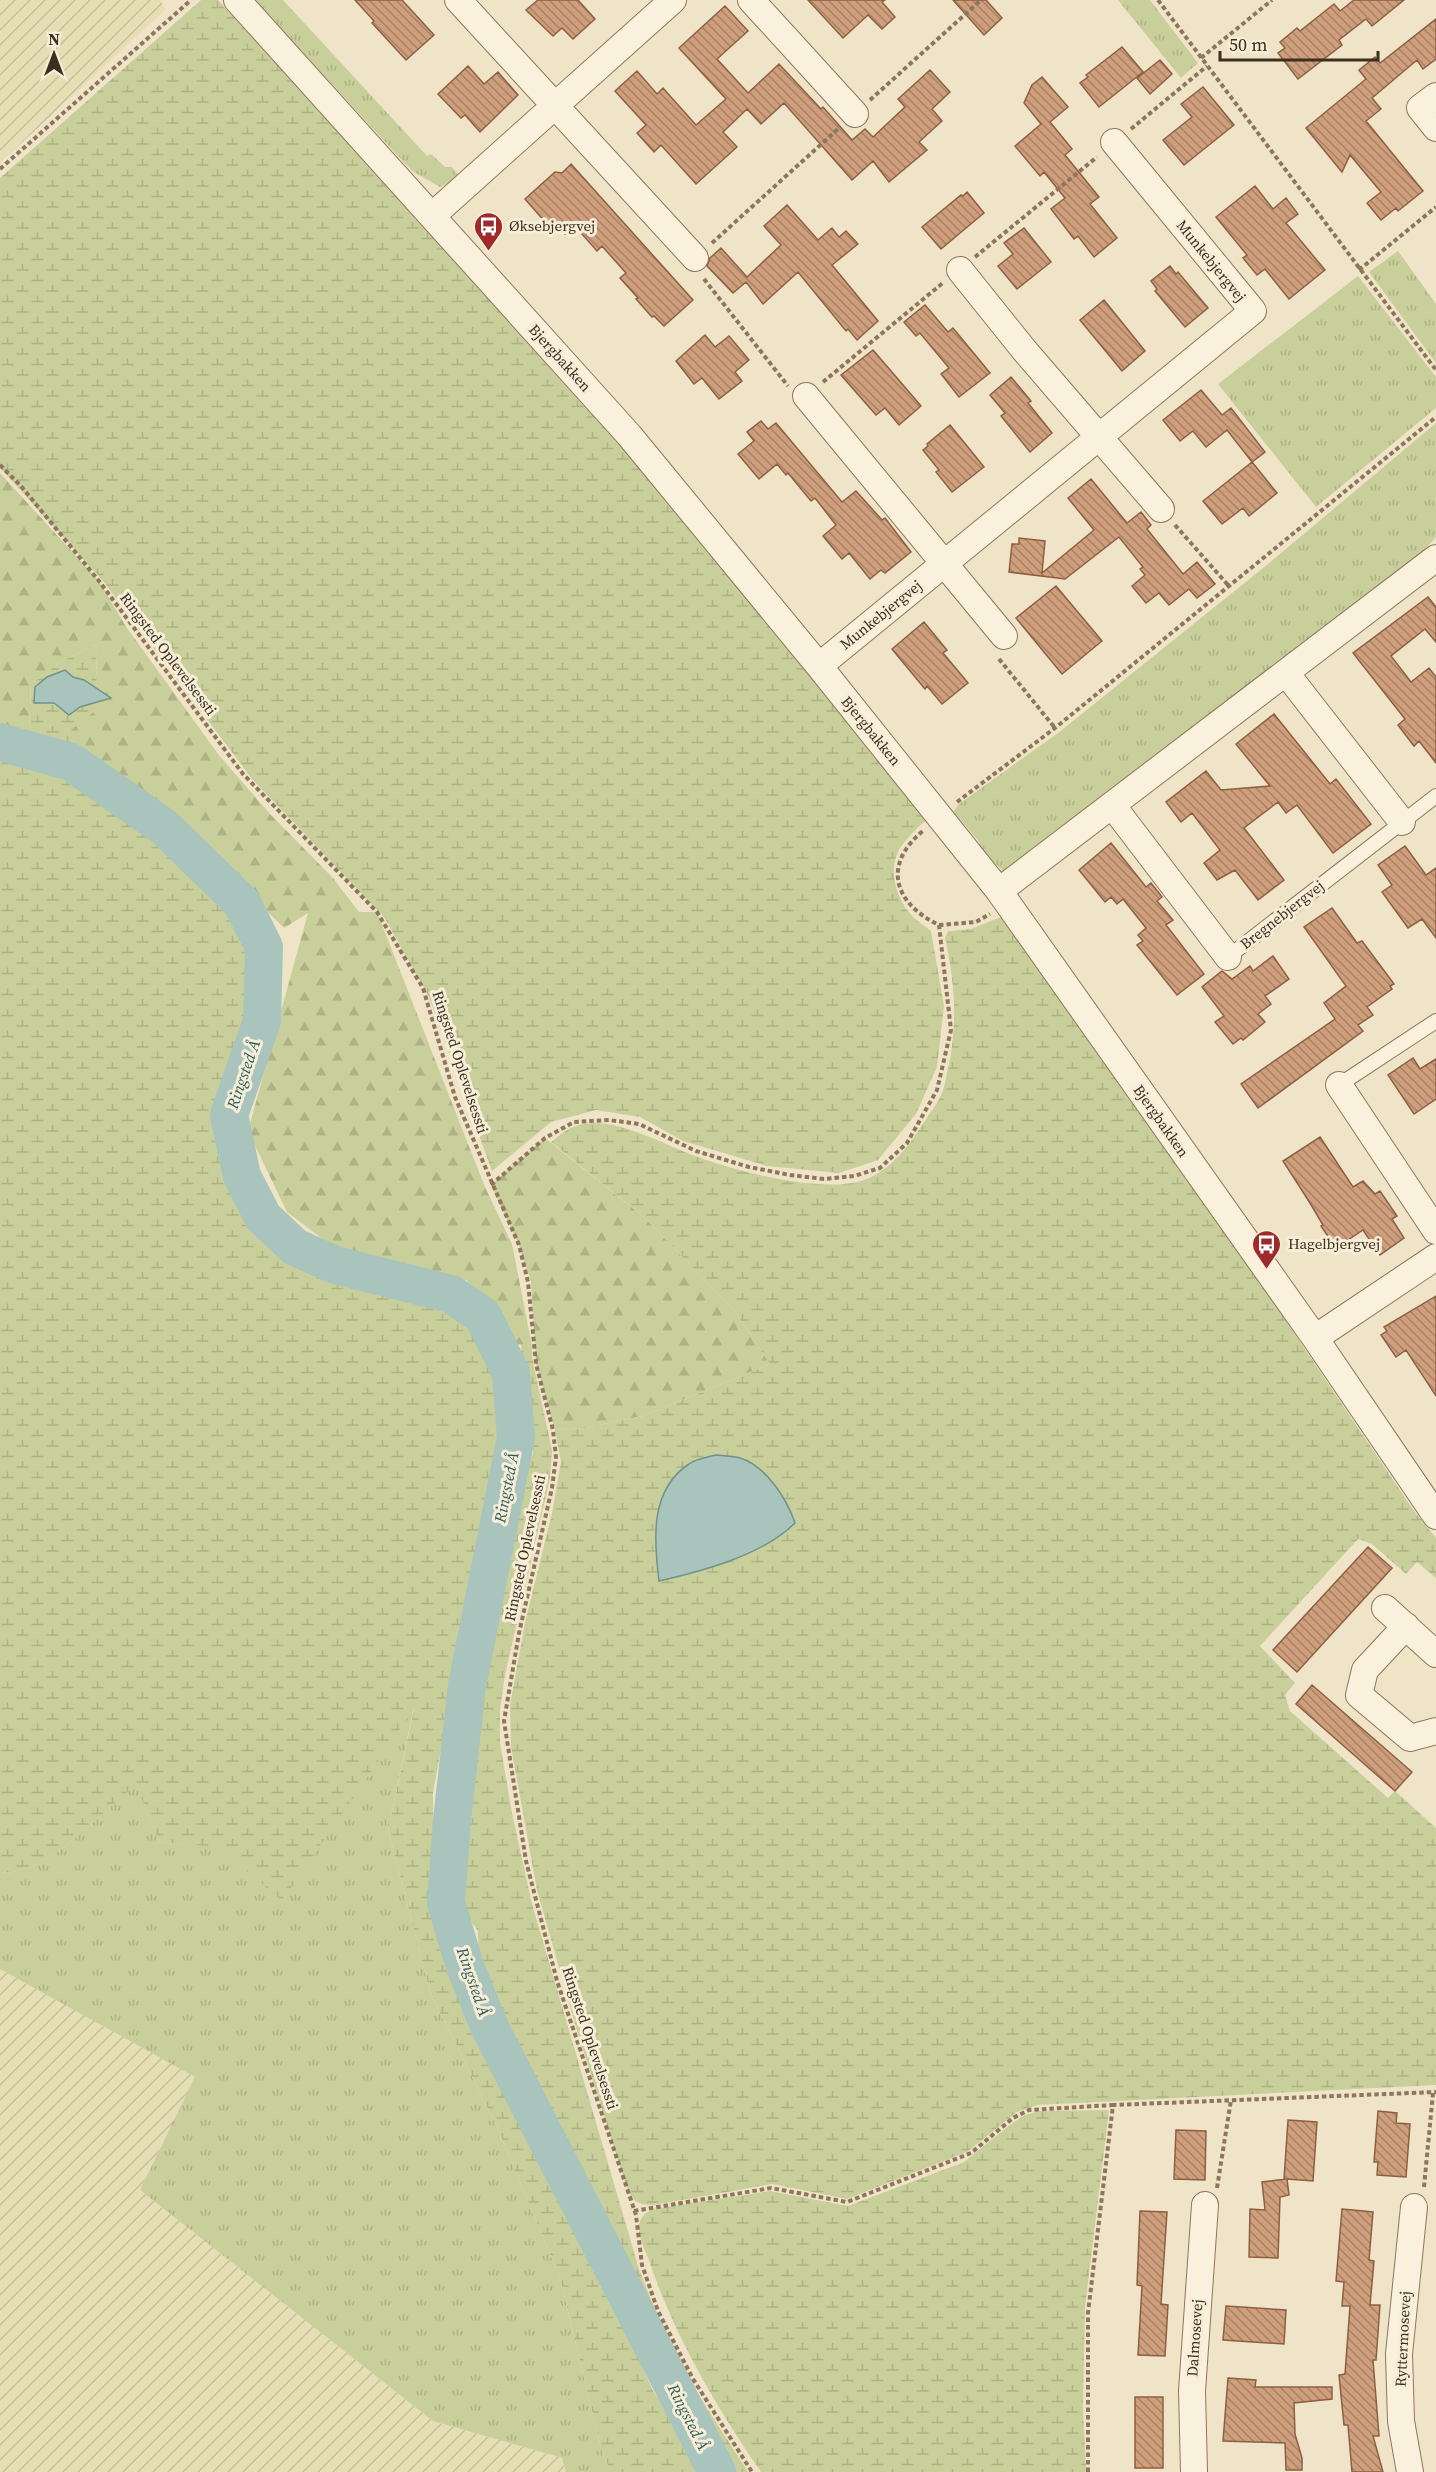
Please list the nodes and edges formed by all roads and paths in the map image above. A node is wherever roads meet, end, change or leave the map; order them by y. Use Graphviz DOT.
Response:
graph roads {
  1 [pos="191,0"];
  2 [pos="237,0"];
  3 [pos="458,0"];
  4 [pos="673,0"];
  5 [pos="751,0"];
  6 [pos="981,0"];
  7 [pos="1158,0"];
  8 [pos="1272,0"];
  9 [pos="1202,58"];
  10 [pos="1207,66"];
  11 [pos="1436,96"];
  12 [pos="555,106"];
  13 [pos="855,114"];
  14 [pos="1436,128"];
  15 [pos="1114,142"];
  16 [pos="0,169"];
  17 [pos="1436,207"];
  18 [pos="433,215"];
  19 [pos="695,258"];
  20 [pos="960,270"];
  21 [pos="1359,270"];
  22 [pos="1436,370"];
  23 [pos="806,396"];
  24 [pos="1436,417"];
  25 [pos="1100,436"];
  26 [pos="0,465"];
  27 [pos="1161,509"];
  28 [pos="1436,558"];
  29 [pos="944,564"];
  30 [pos="1228,585"];
  31 [pos="1004,636"];
  32 [pos="819,666"];
  33 [pos="1286,673"];
  34 [pos="1055,728"];
  35 [pos="1436,796"];
  36 [pos="1112,805"];
  37 [pos="940,818"];
  38 [pos="1402,822"];
  39 [pos="1004,897"];
  40 [pos="939,925"];
  41 [pos="1228,957"];
  42 [pos="1436,1021"];
  43 [pos="1339,1085"];
  44 [pos="491,1185"];
  45 [pos="1436,1231"];
  46 [pos="1436,1257"];
  47 [pos="1315,1338"];
  48 [pos="1436,1516"];
  49 [pos="1385,1608"];
  50 [pos="1406,1626"];
  51 [pos="1436,1654"];
  52 [pos="1436,1731"];
  53 [pos="1434,2093"];
  54 [pos="1231,2100"];
  55 [pos="1113,2105"];
  56 [pos="1205,2205"];
  57 [pos="1414,2207"];
  58 [pos="634,2211"];
  59 [pos="752,2472"];
  60 [pos="1088,2472"];
  61 [pos="1194,2472"];
  62 [pos="1410,2472"];
  1 -- 16 [label="path"];
  2 -- 18 [label="street, Bjergbakken"];
  3 -- 12 [label="street"];
  4 -- 12 [label="street"];
  5 -- 13 [label="street"];
  6 -- 13 [label="path"];
  7 -- 9 [label="path"];
  8 -- 9 [label="path"];
  9 -- 10 [label="path"];
  10 -- 15 [label="path"];
  10 -- 21 [label="path"];
  11 -- 14 [label="street"];
  12 -- 18 [label="street"];
  12 -- 19 [label="street"];
  13 -- 19 [label="path"];
  15 -- 20 [label="path"];
  15 -- 25 [label="street, Munkebjergvej"];
  17 -- 21 [label="path"];
  18 -- 32 [label="street, Bjergbakken"];
  19 -- 23 [label="path"];
  20 -- 23 [label="path"];
  20 -- 25 [label="street"];
  21 -- 22 [label="path"];
  23 -- 29 [label="street"];
  24 -- 30 [label="path"];
  25 -- 27 [label="street"];
  25 -- 29 [label="street, Munkebjergvej"];
  26 -- 44 [label="path, Ringsted Oplevelsessti"];
  27 -- 30 [label="path"];
  28 -- 33 [label="street"];
  29 -- 31 [label="street"];
  29 -- 32 [label="street, Munkebjergvej"];
  30 -- 34 [label="path"];
  31 -- 34 [label="path"];
  32 -- 37 [label="street, Bjergbakken"];
  33 -- 36 [label="street"];
  33 -- 38 [label="street"];
  34 -- 37 [label="path"];
  35 -- 38 [label="lane, Bregnebjergvej"];
  36 -- 39 [label="street"];
  36 -- 41 [label="street, Bregnebjergvej"];
  37 -- 39 [label="street, Bjergbakken"];
  37 -- 40 [label="path"];
  38 -- 41 [label="lane, Bregnebjergvej"];
  39 -- 40 [label="path"];
  39 -- 47 [label="street, Bjergbakken"];
  40 -- 44 [label="path"];
  42 -- 43 [label="lane"];
  43 -- 45 [label="street"];
  44 -- 58 [label="path, Ringsted Oplevelsessti"];
  46 -- 47 [label="street"];
  47 -- 48 [label="street, Bjergbakken"];
  49 -- 50 [label="street"];
  50 -- 51 [label="street"];
  50 -- 52 [label="street"];
  53 -- 54 [label="path"];
  53 -- 57 [label="path"];
  54 -- 55 [label="path"];
  54 -- 56 [label="path"];
  55 -- 58 [label="path"];
  55 -- 60 [label="path"];
  56 -- 61 [label="street, Dalmosevej"];
  57 -- 62 [label="street, Ryttermosevej"];
  58 -- 59 [label="path, Ringsted Oplevelsessti"];
}
